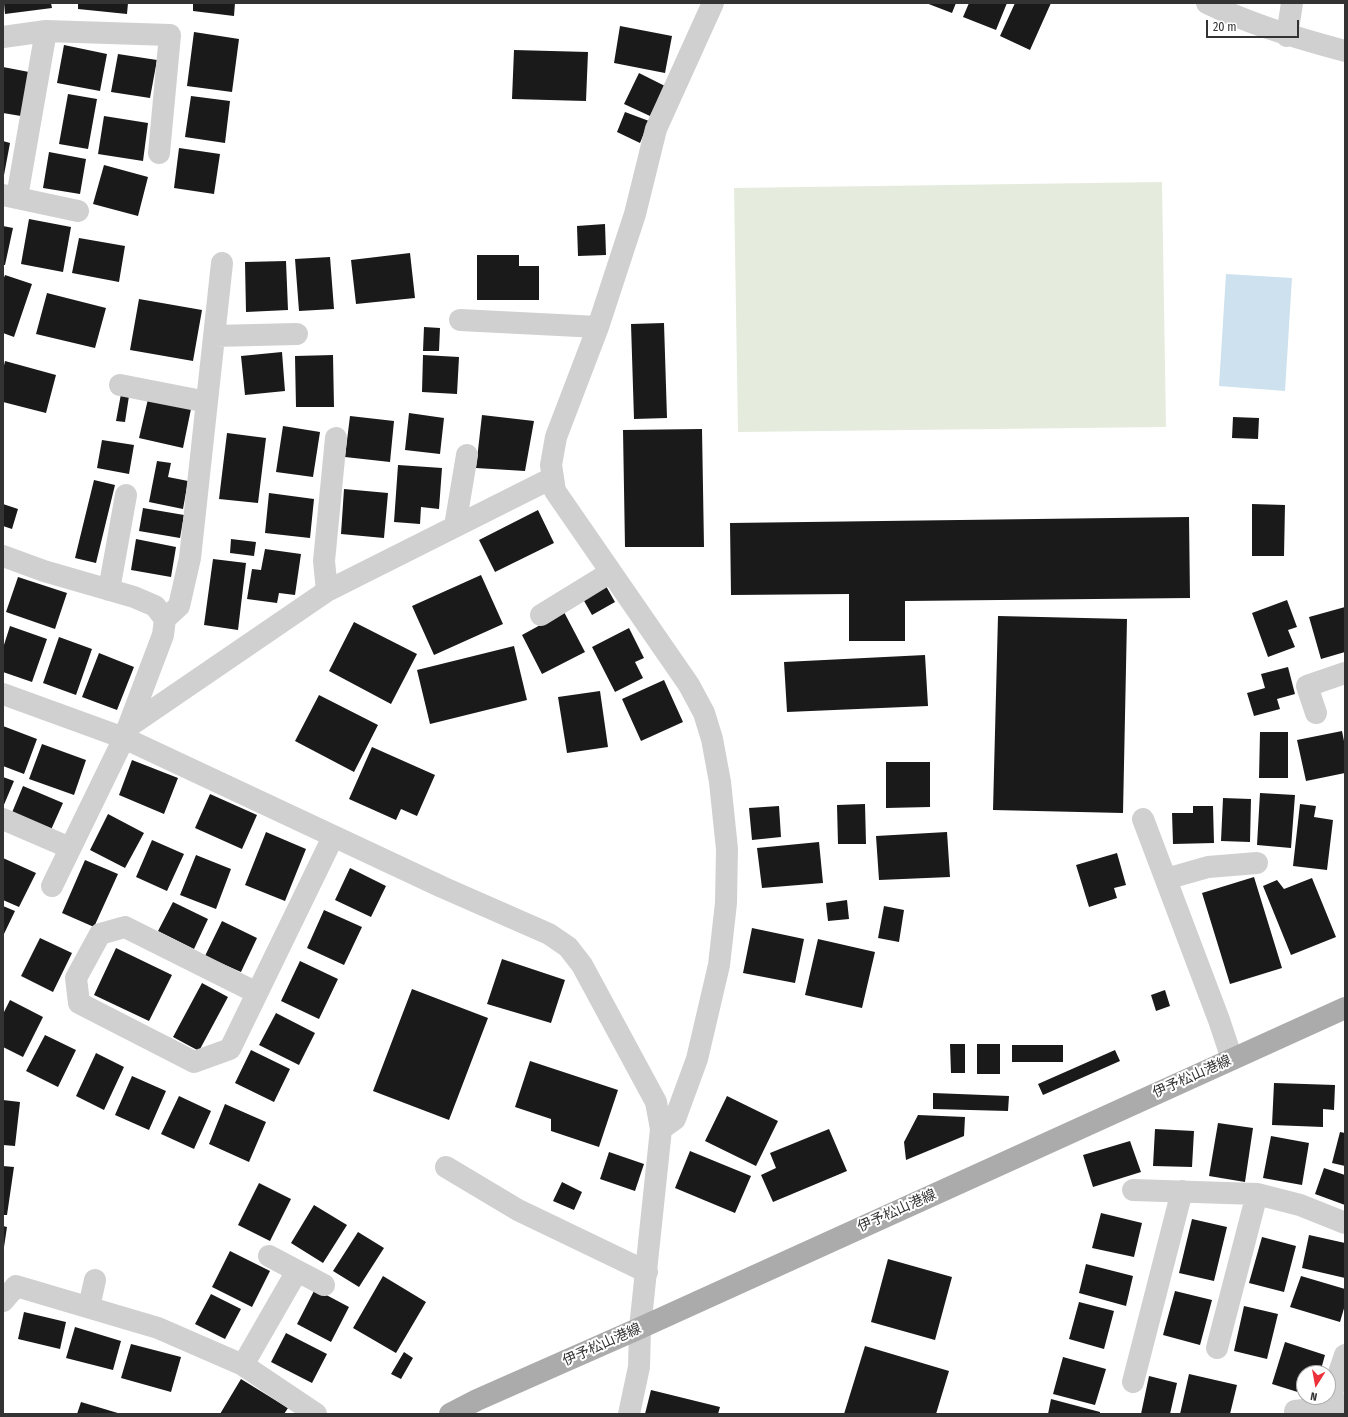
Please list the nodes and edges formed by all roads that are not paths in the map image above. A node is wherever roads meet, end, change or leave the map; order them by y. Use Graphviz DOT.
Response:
graph roads {
  1 [pos="713,3"];
  2 [pos="1207,3"];
  3 [pos="1292,3"];
  4 [pos="46,31"];
  5 [pos="1287,36"];
  6 [pos="3,37"];
  7 [pos="1345,51"];
  8 [pos="159,153"];
  9 [pos="10,196"];
  10 [pos="78,211"];
  11 [pos="222,263"];
  12 [pos="460,320"];
  13 [pos="598,327"];
  14 [pos="298,334"];
  15 [pos="214,336"];
  16 [pos="120,385"];
  17 [pos="207,402"];
  18 [pos="336,438"];
  19 [pos="467,455"];
  20 [pos="552,478"];
  21 [pos="126,495"];
  22 [pos="455,526"];
  23 [pos="3,556"];
  24 [pos="612,572"];
  25 [pos="109,590"];
  26 [pos="328,591"];
  27 [pos="541,615"];
  28 [pos="165,619"];
  29 [pos="1345,673"];
  30 [pos="3,694"];
  31 [pos="1316,713"];
  32 [pos="126,732"];
  33 [pos="3,819"];
  34 [pos="1143,819"];
  35 [pos="333,837"];
  36 [pos="70,848"];
  37 [pos="1257,863"];
  38 [pos="1166,879"];
  39 [pos="52,886"];
  40 [pos="257,994"];
  41 [pos="1345,1008"];
  42 [pos="1232,1059"];
  43 [pos="661,1129"];
  44 [pos="446,1167"];
  45 [pos="1134,1190"];
  46 [pos="1182,1191"];
  47 [pos="1257,1194"];
  48 [pos="1345,1223"];
  49 [pos="269,1256"];
  50 [pos="297,1271"];
  51 [pos="647,1272"];
  52 [pos="95,1280"];
  53 [pos="324,1285"];
  54 [pos="7,1291"];
  55 [pos="89,1307"];
  56 [pos="640,1328"];
  57 [pos="1217,1348"];
  58 [pos="1345,1355"];
  59 [pos="242,1365"];
  60 [pos="1133,1382"];
  61 [pos="1336,1406"];
  62 [pos="1295,1411"];
  63 [pos="316,1414"];
  64 [pos="450,1414"];
  65 [pos="629,1414"];
  1 -- 13 [label="street"];
  2 -- 5 [label="street"];
  3 -- 5 [label="street"];
  4 -- 6 [label="street"];
  4 -- 8 [label="street"];
  4 -- 9 [label="street"];
  5 -- 7 [label="street"];
  9 -- 10 [label="street"];
  11 -- 15 [label="street"];
  12 -- 13 [label="street"];
  13 -- 20 [label="street"];
  14 -- 15 [label="street"];
  15 -- 17 [label="street"];
  16 -- 17 [label="street"];
  17 -- 28 [label="street"];
  18 -- 26 [label="street"];
  19 -- 22 [label="street"];
  20 -- 22 [label="street"];
  20 -- 24 [label="street"];
  21 -- 25 [label="street"];
  22 -- 26 [label="street"];
  23 -- 25 [label="street"];
  24 -- 27 [label="street"];
  24 -- 43 [label="street"];
  25 -- 28 [label="street"];
  26 -- 32 [label="street"];
  28 -- 32 [label="street"];
  29 -- 31 [label="street"];
  30 -- 32 [label="street"];
  32 -- 35 [label="street"];
  32 -- 36 [label="street"];
  33 -- 36 [label="street"];
  34 -- 38 [label="street"];
  35 -- 40 [label="street"];
  35 -- 43 [label="street"];
  36 -- 39 [label="street"];
  37 -- 38 [label="street"];
  38 -- 42 [label="street"];
  40 -- 40 [label="street"];
  41 -- 42 [label="main road, 伊予松山港線"];
  42 -- 56 [label="main road, 伊予松山港線"];
  43 -- 51 [label="street"];
  44 -- 51 [label="street"];
  45 -- 46 [label="street"];
  46 -- 47 [label="street"];
  46 -- 60 [label="street"];
  47 -- 48 [label="street"];
  47 -- 57 [label="street"];
  49 -- 50 [label="street"];
  50 -- 53 [label="street"];
  50 -- 59 [label="street"];
  51 -- 56 [label="street"];
  52 -- 55 [label="street"];
  54 -- 55 [label="street"];
  55 -- 59 [label="street"];
  56 -- 64 [label="main road, 伊予松山港線"];
  56 -- 65 [label="street"];
  58 -- 61 [label="street"];
  59 -- 63 [label="street"];
  61 -- 62 [label="street"];
}
